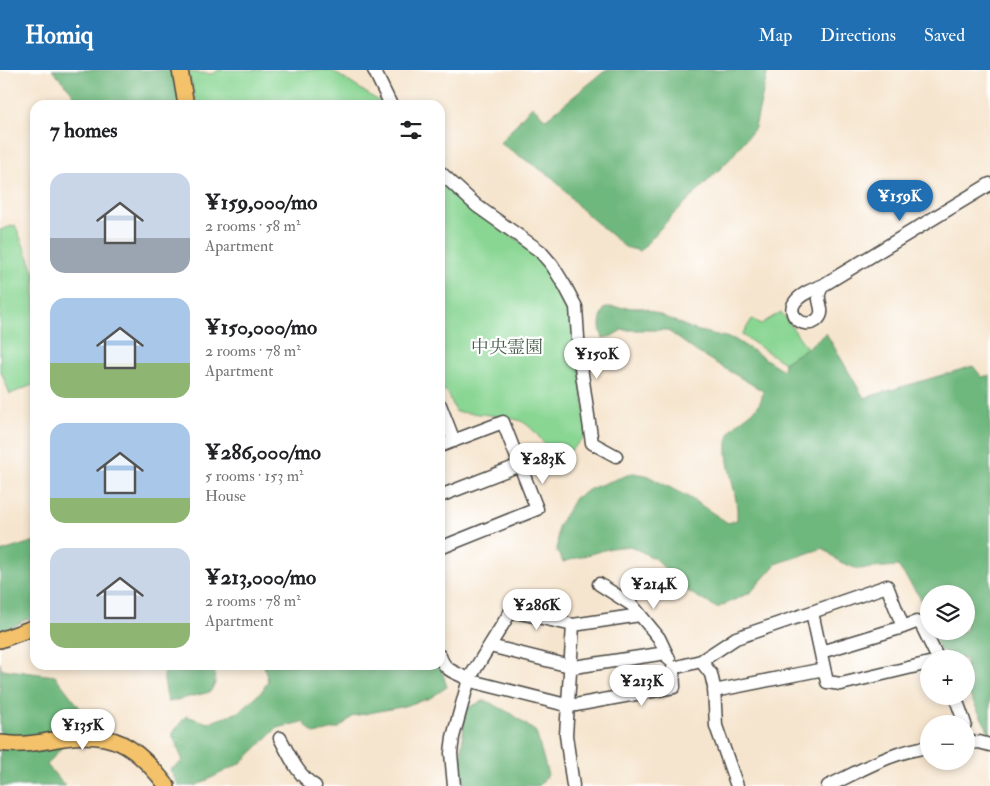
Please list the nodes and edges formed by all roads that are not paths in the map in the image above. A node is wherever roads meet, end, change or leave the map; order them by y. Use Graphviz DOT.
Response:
graph roads {
  1 [pos="180,70"];
  2 [pos="374,70"];
  3 [pos="185,100"];
  4 [pos="389,100"];
  5 [pos="445,177"];
  6 [pos="990,184"];
  7 [pos="824,284"];
  8 [pos="445,418"];
  9 [pos="454,441"];
  10 [pos="445,444"];
  11 [pos="616,456"];
  12 [pos="520,465"];
  13 [pos="445,494"];
  14 [pos="445,546"];
  15 [pos="598,584"];
  16 [pos="812,612"];
  17 [pos="640,615"];
  18 [pos="573,625"];
  19 [pos="903,627"];
  20 [pos="30,629"];
  21 [pos="0,640"];
  22 [pos="490,646"];
  23 [pos="934,650"];
  24 [pos="821,652"];
  25 [pos="666,653"];
  26 [pos="701,662"];
  27 [pos="920,665"];
  28 [pos="570,666"];
  29 [pos="445,667"];
  30 [pos="674,668"];
  31 [pos="824,670"];
  32 [pos="469,679"];
  33 [pos="714,691"];
  34 [pos="567,705"];
  35 [pos="280,738"];
  36 [pos="0,743"];
  37 [pos="975,743"];
  38 [pos="990,744"];
  39 [pos="920,748"];
  40 [pos="308,785"];
  41 [pos="166,786"];
  42 [pos="454,786"];
  43 [pos="573,786"];
  44 [pos="737,786"];
  45 [pos="828,786"];
  1 -- 3 [label="main road"];
  2 -- 4 [label="street"];
  5 -- 11 [label="street"];
  6 -- 7 [label="street"];
  8 -- 9 [label="street"];
  9 -- 10 [label="street"];
  9 -- 12 [label="street"];
  12 -- 13 [label="street"];
  12 -- 14 [label="street"];
  15 -- 17 [label="street"];
  16 -- 19 [label="street"];
  16 -- 24 [label="street"];
  16 -- 26 [label="street"];
  17 -- 18 [label="street"];
  17 -- 25 [label="street"];
  18 -- 22 [label="street"];
  18 -- 28 [label="street"];
  19 -- 23 [label="street"];
  19 -- 24 [label="street"];
  20 -- 21 [label="main road"];
  22 -- 28 [label="street"];
  22 -- 32 [label="street"];
  24 -- 31 [label="street"];
  25 -- 28 [label="street"];
  25 -- 30 [label="street"];
  26 -- 30 [label="street"];
  26 -- 33 [label="street"];
  27 -- 31 [label="street"];
  28 -- 34 [label="street"];
  29 -- 32 [label="street"];
  30 -- 34 [label="street"];
  31 -- 33 [label="street"];
  32 -- 34 [label="street"];
  32 -- 42 [label="street"];
  33 -- 44 [label="street"];
  34 -- 43 [label="street"];
  35 -- 40 [label="street"];
  36 -- 41 [label="main road"];
  37 -- 38 [label="street"];
  39 -- 45 [label="street"];
}
